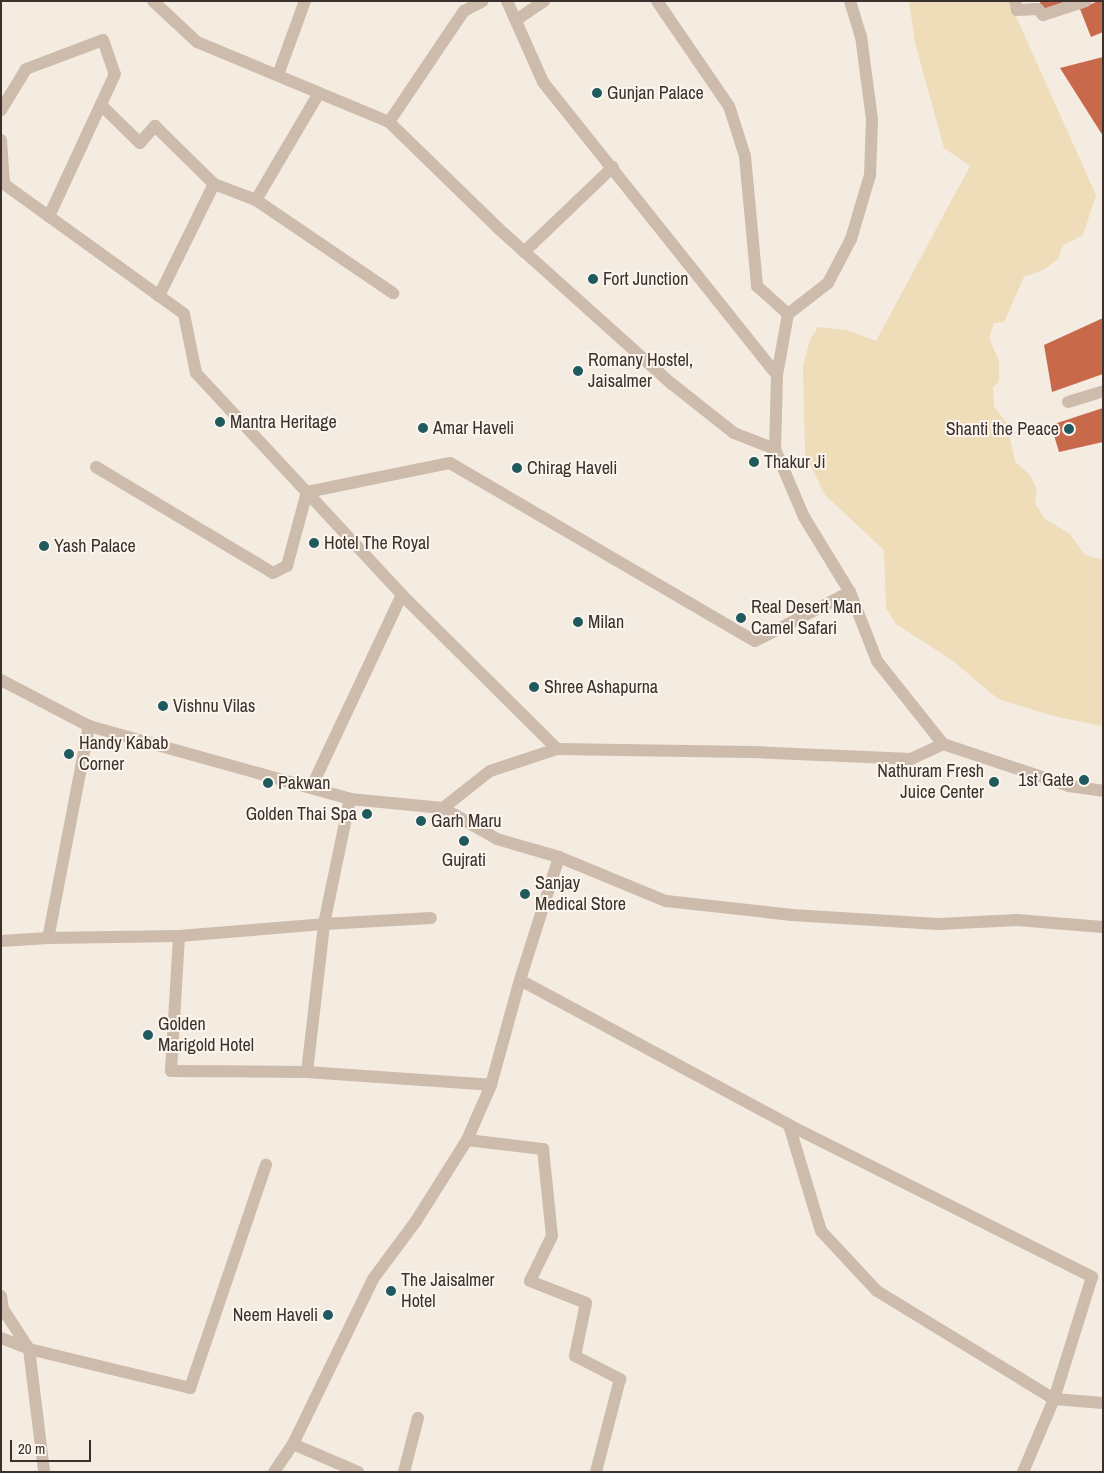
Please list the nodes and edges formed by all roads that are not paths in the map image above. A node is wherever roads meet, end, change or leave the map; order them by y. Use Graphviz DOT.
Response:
graph roads {
  1 [pos="153,1"];
  2 [pos="305,1"];
  3 [pos="484,1"];
  4 [pos="507,1"];
  5 [pos="544,1"];
  6 [pos="657,1"];
  7 [pos="850,1"];
  8 [pos="1015,1"];
  9 [pos="1086,1"];
  10 [pos="516,20"];
  11 [pos="278,76"];
  12 [pos="319,93"];
  13 [pos="101,105"];
  14 [pos="1,110"];
  15 [pos="389,122"];
  16 [pos="1,140"];
  17 [pos="613,167"];
  18 [pos="214,184"];
  19 [pos="256,200"];
  20 [pos="49,216"];
  21 [pos="524,252"];
  22 [pos="393,293"];
  23 [pos="159,296"];
  24 [pos="788,314"];
  25 [pos="777,375"];
  26 [pos="1103,391"];
  27 [pos="1068,402"];
  28 [pos="776,449"];
  29 [pos="96,467"];
  30 [pos="306,492"];
  31 [pos="850,592"];
  32 [pos="402,595"];
  33 [pos="1,680"];
  34 [pos="89,726"];
  35 [pos="943,744"];
  36 [pos="557,749"];
  37 [pos="311,788"];
  38 [pos="1103,791"];
  39 [pos="350,799"];
  40 [pos="443,808"];
  41 [pos="559,857"];
  42 [pos="431,918"];
  43 [pos="324,924"];
  44 [pos="1103,928"];
  45 [pos="179,936"];
  46 [pos="48,938"];
  47 [pos="1,941"];
  48 [pos="520,980"];
  49 [pos="306,1072"];
  50 [pos="491,1084"];
  51 [pos="789,1125"];
  52 [pos="468,1140"];
  53 [pos="266,1165"];
  54 [pos="1,1296"];
  55 [pos="1,1338"];
  56 [pos="29,1350"];
  57 [pos="1054,1399"];
  58 [pos="1103,1403"];
  59 [pos="418,1418"];
  60 [pos="293,1444"];
  61 [pos="44,1472"];
  62 [pos="274,1472"];
  63 [pos="358,1472"];
  64 [pos="404,1472"];
  65 [pos="596,1472"];
  66 [pos="1023,1472"];
  1 -- 11 [label="street"];
  2 -- 11 [label="street"];
  3 -- 15 [label="street"];
  4 -- 10 [label="street"];
  5 -- 10 [label="street"];
  6 -- 24 [label="street"];
  7 -- 24 [label="street"];
  8 -- 9 [label="street"];
  10 -- 17 [label="street"];
  11 -- 12 [label="street"];
  12 -- 15 [label="street"];
  12 -- 19 [label="street"];
  13 -- 14 [label="street"];
  13 -- 18 [label="street"];
  13 -- 20 [label="street"];
  15 -- 21 [label="street"];
  16 -- 20 [label="street"];
  17 -- 21 [label="street"];
  17 -- 25 [label="street"];
  18 -- 19 [label="street"];
  18 -- 23 [label="street"];
  19 -- 22 [label="street"];
  20 -- 23 [label="street"];
  21 -- 28 [label="street"];
  23 -- 30 [label="street"];
  24 -- 25 [label="street"];
  25 -- 28 [label="street"];
  26 -- 27 [label="street"];
  28 -- 31 [label="street"];
  29 -- 30 [label="street"];
  30 -- 31 [label="street"];
  30 -- 32 [label="street"];
  31 -- 35 [label="street"];
  32 -- 36 [label="street"];
  32 -- 37 [label="street"];
  33 -- 34 [label="street"];
  34 -- 37 [label="street"];
  34 -- 46 [label="street"];
  35 -- 36 [label="street"];
  35 -- 38 [label="street"];
  36 -- 40 [label="street"];
  37 -- 39 [label="street"];
  39 -- 40 [label="street"];
  39 -- 43 [label="street"];
  40 -- 41 [label="street"];
  41 -- 44 [label="street"];
  41 -- 48 [label="street"];
  42 -- 43 [label="street"];
  43 -- 45 [label="street"];
  43 -- 49 [label="street"];
  45 -- 46 [label="street"];
  45 -- 49 [label="street"];
  46 -- 47 [label="street"];
  48 -- 50 [label="street"];
  48 -- 51 [label="street"];
  49 -- 50 [label="street"];
  50 -- 52 [label="street"];
  51 -- 57 [label="street"];
  51 -- 57 [label="street"];
  52 -- 60 [label="street"];
  52 -- 65 [label="street"];
  53 -- 56 [label="street"];
  54 -- 56 [label="street"];
  55 -- 56 [label="street"];
  56 -- 61 [label="street"];
  57 -- 58 [label="street"];
  57 -- 66 [label="street"];
  59 -- 64 [label="street"];
  60 -- 62 [label="street"];
  60 -- 63 [label="street"];
}
